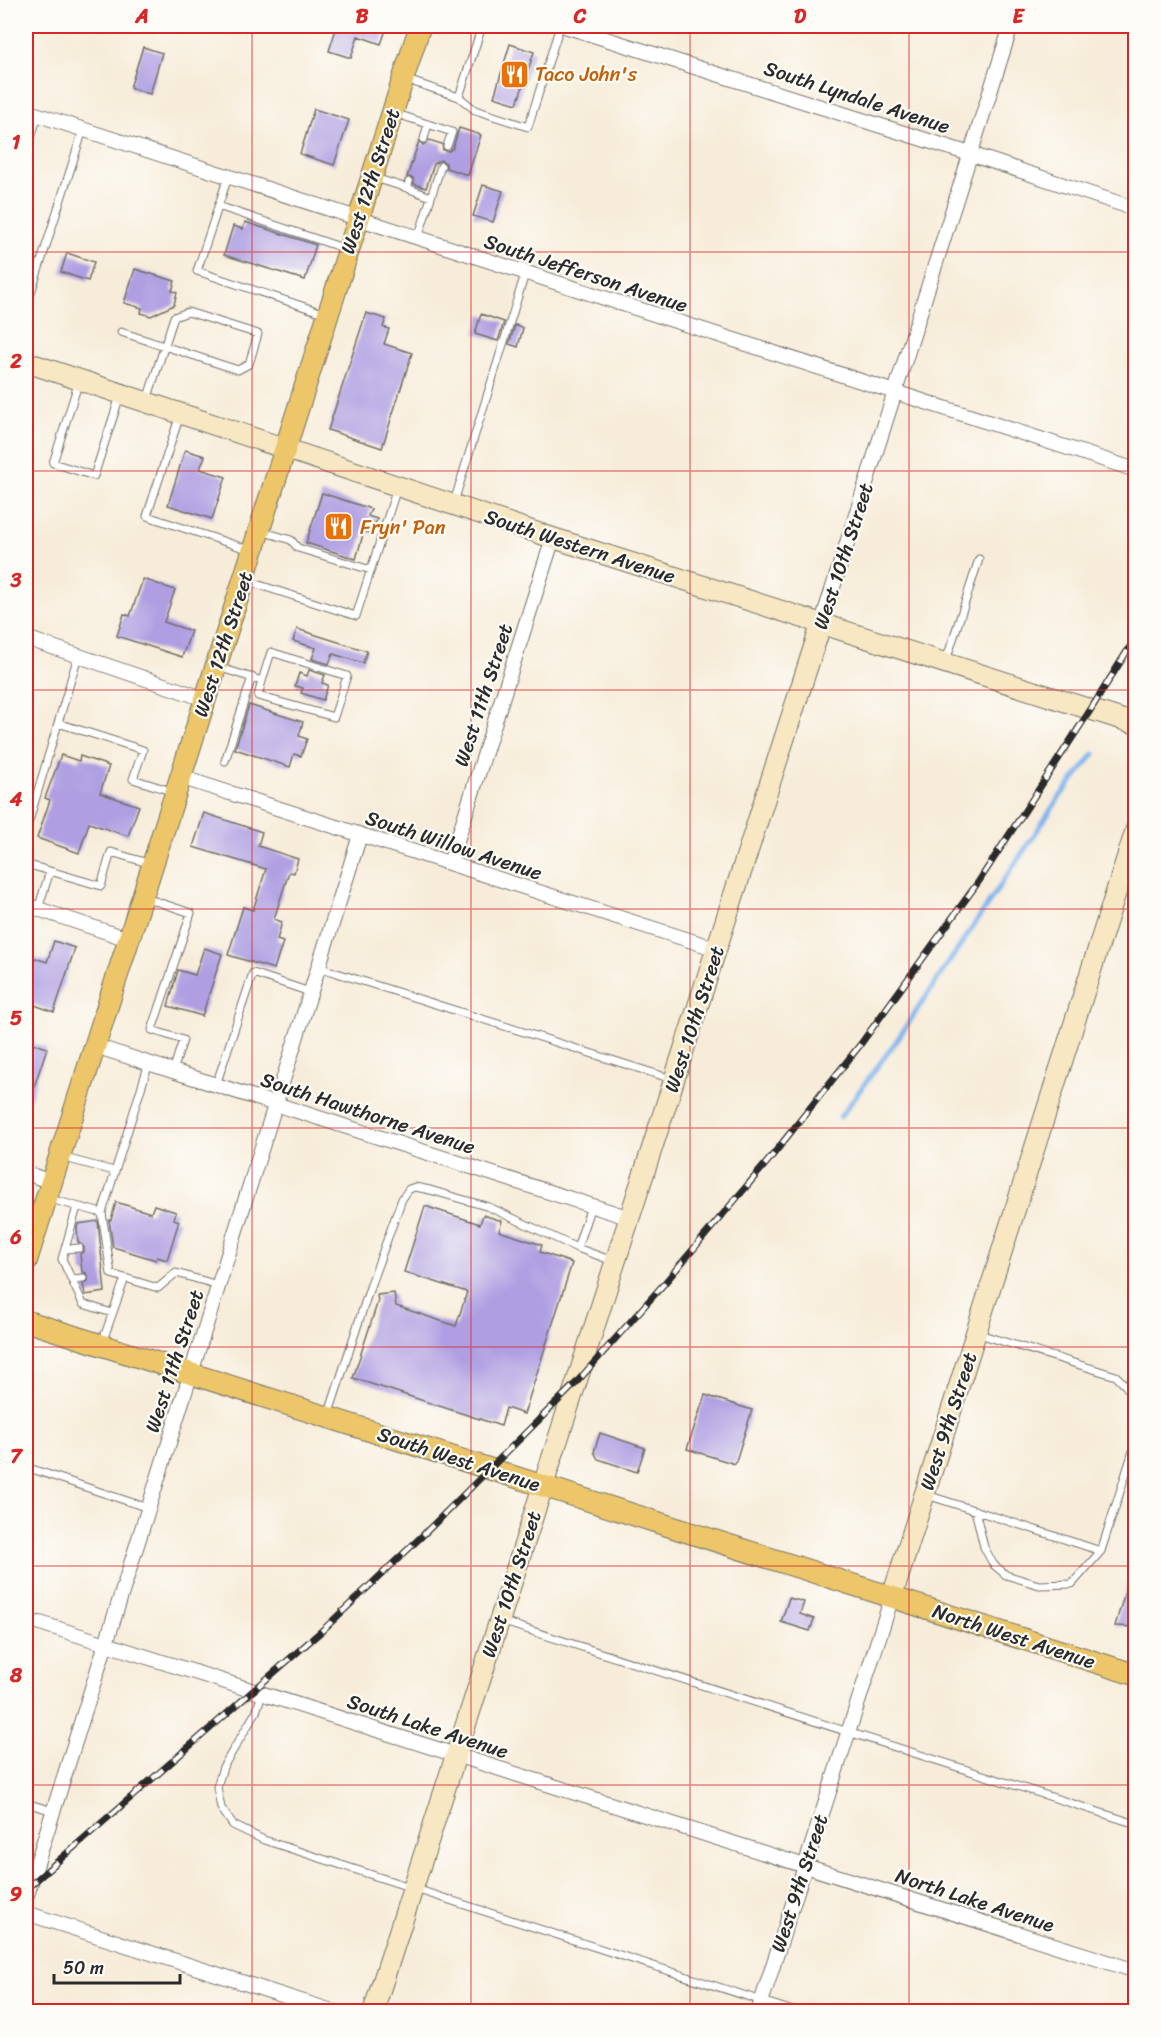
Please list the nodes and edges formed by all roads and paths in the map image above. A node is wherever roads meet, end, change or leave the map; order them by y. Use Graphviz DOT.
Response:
graph roads {
  1 [pos="420,26"];
  2 [pos="482,26"];
  3 [pos="560,26"];
  4 [pos="565,26"];
  5 [pos="1011,26"];
  6 [pos="583,28"];
  7 [pos="403,79"];
  8 [pos="459,97"];
  9 [pos="392,112"];
  10 [pos="32,113"];
  11 [pos="428,124"];
  12 [pos="83,130"];
  13 [pos="424,139"];
  14 [pos="447,146"];
  15 [pos="26,154"];
  16 [pos="970,154"];
  17 [pos="441,166"];
  18 [pos="228,177"];
  19 [pos="371,177"];
  20 [pos="431,196"];
  21 [pos="218,206"];
  22 [pos="1136,209"];
  23 [pos="358,220"];
  24 [pos="417,239"];
  25 [pos="348,250"];
  26 [pos="525,274"];
  27 [pos="26,296"];
  28 [pos="327,314"];
  29 [pos="121,332"];
  30 [pos="165,347"];
  31 [pos="26,362"];
  32 [pos="80,380"];
  33 [pos="895,392"];
  34 [pos="120,394"];
  35 [pos="146,402"];
  36 [pos="180,413"];
  37 [pos="285,448"];
  38 [pos="1136,470"];
  39 [pos="398,485"];
  40 [pos="453,504"];
  41 [pos="553,538"];
  42 [pos="256,541"];
  43 [pos="979,559"];
  44 [pos="371,570"];
  45 [pos="243,580"];
  46 [pos="821,625"];
  47 [pos="26,638"];
  48 [pos="78,656"];
  49 [pos="945,663"];
  50 [pos="216,667"];
  51 [pos="252,677"];
  52 [pos="262,681"];
  53 [pos="205,699"];
  54 [pos="58,723"];
  55 [pos="1136,724"];
  56 [pos="225,761"];
  57 [pos="177,785"];
  58 [pos="1136,829"];
  59 [pos="26,831"];
  60 [pos="360,835"];
  61 [pos="450,863"];
  62 [pos="26,864"];
  63 [pos="152,864"];
  64 [pos="50,871"];
  65 [pos="142,897"];
  66 [pos="32,907"];
  67 [pos="128,939"];
  68 [pos="717,948"];
  69 [pos="318,967"];
  70 [pos="310,992"];
  71 [pos="94,1046"];
  72 [pos="149,1063"];
  73 [pos="173,1071"];
  74 [pos="674,1080"];
  75 [pos="216,1085"];
  76 [pos="275,1103"];
  77 [pos="59,1156"];
  78 [pos="114,1172"];
  79 [pos="26,1173"];
  80 [pos="48,1190"];
  81 [pos="591,1206"];
  82 [pos="76,1207"];
  83 [pos="102,1213"];
  84 [pos="630,1218"];
  85 [pos="79,1248"];
  86 [pos="577,1248"];
  87 [pos="65,1249"];
  88 [pos="26,1262"];
  89 [pos="615,1262"];
  90 [pos="83,1278"];
  91 [pos="125,1278"];
  92 [pos="72,1279"];
  93 [pos="218,1285"];
  94 [pos="112,1313"];
  95 [pos="26,1322"];
  96 [pos="976,1333"];
  97 [pos="101,1346"];
  98 [pos="1136,1372"];
  99 [pos="190,1374"];
  100 [pos="1127,1388"];
  101 [pos="1136,1399"];
  102 [pos="327,1418"];
  103 [pos="1136,1442"];
  104 [pos="26,1467"];
  105 [pos="543,1486"];
  106 [pos="925,1494"];
  107 [pos="148,1508"];
  108 [pos="975,1510"];
  109 [pos="31,1536"];
  110 [pos="26,1551"];
  111 [pos="1101,1551"];
  112 [pos="892,1597"];
  113 [pos="499,1621"];
  114 [pos="40,1623"];
  115 [pos="105,1643"];
  116 [pos="1136,1675"];
  117 [pos="262,1694"];
  118 [pos="847,1733"];
  119 [pos="456,1755"];
  120 [pos="26,1803"];
  121 [pos="53,1811"];
  122 [pos="1136,1824"];
  123 [pos="804,1867"];
  124 [pos="413,1888"];
  125 [pos="26,1898"];
  126 [pos="26,1913"];
  127 [pos="1136,1971"];
  128 [pos="759,2006"];
  129 [pos="335,2012"];
  130 [pos="373,2012"];
  131 [pos="796,2012"];
  1 -- 7 [label="main road, West 12th Street"];
  2 -- 8 [label="lane"];
  3 -- 8 [label="lane"];
  4 -- 6 [label="street, South Lyndale Avenue"];
  5 -- 16 [label="street, West 10th Street"];
  6 -- 16 [label="street, South Lyndale Avenue"];
  7 -- 8 [label="lane"];
  7 -- 9 [label="main road, West 12th Street"];
  9 -- 11 [label="lane"];
  9 -- 19 [label="main road, West 12th Street"];
  10 -- 12 [label="street, South Jefferson Avenue"];
  10 -- 15 [label="lane"];
  11 -- 13 [label="lane"];
  11 -- 14 [label="lane"];
  12 -- 18 [label="street, South Jefferson Avenue"];
  12 -- 27 [label="lane"];
  16 -- 22 [label="street, South Lyndale Avenue"];
  16 -- 33 [label="street, West 10th Street"];
  17 -- 20 [label="lane"];
  18 -- 21 [label="lane"];
  18 -- 23 [label="street, South Jefferson Avenue"];
  19 -- 20 [label="lane"];
  19 -- 23 [label="main road, West 12th Street"];
  20 -- 24 [label="lane"];
  21 -- 25 [label="lane"];
  21 -- 28 [label="lane"];
  23 -- 24 [label="street, South Jefferson Avenue"];
  23 -- 25 [label="main road, West 12th Street"];
  24 -- 26 [label="street, South Jefferson Avenue"];
  25 -- 28 [label="main road, West 12th Street"];
  26 -- 33 [label="street, South Jefferson Avenue"];
  26 -- 40 [label="lane"];
  28 -- 37 [label="main road, West 12th Street"];
  29 -- 30 [label="lane"];
  30 -- 30 [label="lane"];
  30 -- 35 [label="lane"];
  31 -- 32 [label="street, South Western Avenue"];
  32 -- 34 [label="street, South Western Avenue"];
  32 -- 34 [label="lane"];
  33 -- 38 [label="street, South Jefferson Avenue"];
  33 -- 46 [label="street, West 10th Street"];
  34 -- 35 [label="street, South Western Avenue"];
  35 -- 36 [label="street, South Western Avenue"];
  36 -- 37 [label="street, South Western Avenue"];
  36 -- 42 [label="lane"];
  37 -- 39 [label="street, South Western Avenue"];
  37 -- 42 [label="main road, West 12th Street"];
  39 -- 40 [label="street, South Western Avenue"];
  39 -- 44 [label="lane"];
  40 -- 41 [label="street, South Western Avenue"];
  41 -- 46 [label="street, South Western Avenue"];
  41 -- 61 [label="street, West 11th Street"];
  42 -- 44 [label="lane"];
  42 -- 45 [label="main road, West 12th Street"];
  43 -- 49 [label="lane"];
  44 -- 45 [label="lane"];
  45 -- 50 [label="main road, West 12th Street"];
  46 -- 49 [label="street, South Western Avenue"];
  46 -- 68 [label="street, West 10th Street"];
  47 -- 48 [label="street"];
  48 -- 53 [label="street"];
  48 -- 54 [label="lane"];
  49 -- 55 [label="street, South Western Avenue"];
  50 -- 51 [label="lane"];
  50 -- 53 [label="main road, West 12th Street"];
  51 -- 52 [label="lane"];
  51 -- 56 [label="lane"];
  52 -- 52 [label="lane"];
  53 -- 57 [label="main road, West 12th Street"];
  54 -- 57 [label="lane"];
  54 -- 59 [label="lane"];
  57 -- 60 [label="street, South Willow Avenue"];
  57 -- 63 [label="main road, West 12th Street"];
  58 -- 96 [label="street, West 9th Street"];
  60 -- 61 [label="street, South Willow Avenue"];
  60 -- 69 [label="street, West 11th Street"];
  61 -- 68 [label="street, South Willow Avenue"];
  62 -- 64 [label="lane"];
  63 -- 64 [label="lane"];
  63 -- 65 [label="main road, West 12th Street"];
  64 -- 66 [label="lane"];
  65 -- 67 [label="main road, West 12th Street"];
  65 -- 73 [label="lane"];
  66 -- 67 [label="street"];
  67 -- 71 [label="main road, West 12th Street"];
  68 -- 74 [label="street, West 10th Street"];
  69 -- 70 [label="street, West 11th Street"];
  69 -- 74 [label="lane"];
  70 -- 75 [label="lane"];
  70 -- 76 [label="street, West 11th Street"];
  71 -- 72 [label="street, South Hawthorne Avenue"];
  71 -- 77 [label="main road, West 12th Street"];
  72 -- 73 [label="street, South Hawthorne Avenue"];
  72 -- 78 [label="lane"];
  73 -- 75 [label="street, South Hawthorne Avenue"];
  74 -- 84 [label="street, West 10th Street"];
  75 -- 76 [label="street, South Hawthorne Avenue"];
  76 -- 81 [label="street, South Hawthorne Avenue"];
  76 -- 93 [label="street, West 11th Street"];
  77 -- 78 [label="lane"];
  77 -- 80 [label="main road, West 12th Street"];
  78 -- 83 [label="lane"];
  79 -- 80 [label="street"];
  80 -- 82 [label="lane"];
  80 -- 88 [label="main road, West 12th Street"];
  81 -- 84 [label="street, South Hawthorne Avenue"];
  81 -- 86 [label="lane"];
  82 -- 83 [label="lane"];
  82 -- 87 [label="lane"];
  83 -- 91 [label="lane"];
  84 -- 89 [label="street, West 10th Street"];
  85 -- 87 [label="lane"];
  86 -- 89 [label="lane"];
  86 -- 102 [label="lane"];
  87 -- 92 [label="lane"];
  89 -- 105 [label="street, West 10th Street"];
  90 -- 92 [label="lane"];
  91 -- 93 [label="lane"];
  91 -- 94 [label="lane"];
  92 -- 94 [label="lane"];
  93 -- 99 [label="street, West 11th Street"];
  94 -- 97 [label="lane"];
  95 -- 97 [label="main road, South West Avenue"];
  96 -- 100 [label="lane"];
  96 -- 106 [label="street, West 9th Street"];
  97 -- 99 [label="main road, South West Avenue"];
  98 -- 100 [label="lane"];
  99 -- 102 [label="main road, South West Avenue"];
  99 -- 107 [label="street, West 11th Street"];
  100 -- 101 [label="lane"];
  102 -- 105 [label="main road, South West Avenue"];
  103 -- 111 [label="lane"];
  104 -- 107 [label="lane"];
  105 -- 112 [label="main road, South West Avenue"];
  105 -- 113 [label="street, West 10th Street"];
  106 -- 108 [label="lane"];
  106 -- 112 [label="street, West 9th Street"];
  107 -- 115 [label="street, West 11th Street"];
  108 -- 111 [label="lane"];
  108 -- 111 [label="lane"];
  109 -- 110 [label="lane"];
  112 -- 116 [label="main road, North West Avenue"];
  112 -- 118 [label="street, West 9th Street"];
  113 -- 118 [label="lane"];
  113 -- 119 [label="street, West 10th Street"];
  114 -- 115 [label="street, South Lake Avenue"];
  115 -- 117 [label="street, South Lake Avenue"];
  115 -- 121 [label="street, West 11th Street"];
  117 -- 119 [label="street, South Lake Avenue"];
  117 -- 124 [label="lane"];
  118 -- 122 [label="lane"];
  118 -- 123 [label="street, West 9th Street"];
  119 -- 123 [label="street, South Lake Avenue"];
  119 -- 124 [label="street, West 10th Street"];
  120 -- 121 [label="lane"];
  121 -- 125 [label="street, West 11th Street"];
  123 -- 127 [label="street, North Lake Avenue"];
  123 -- 128 [label="street, West 9th Street"];
  124 -- 128 [label="lane"];
  124 -- 130 [label="street, West 10th Street"];
  126 -- 129 [label="street"];
  128 -- 131 [label="lane"];
}
